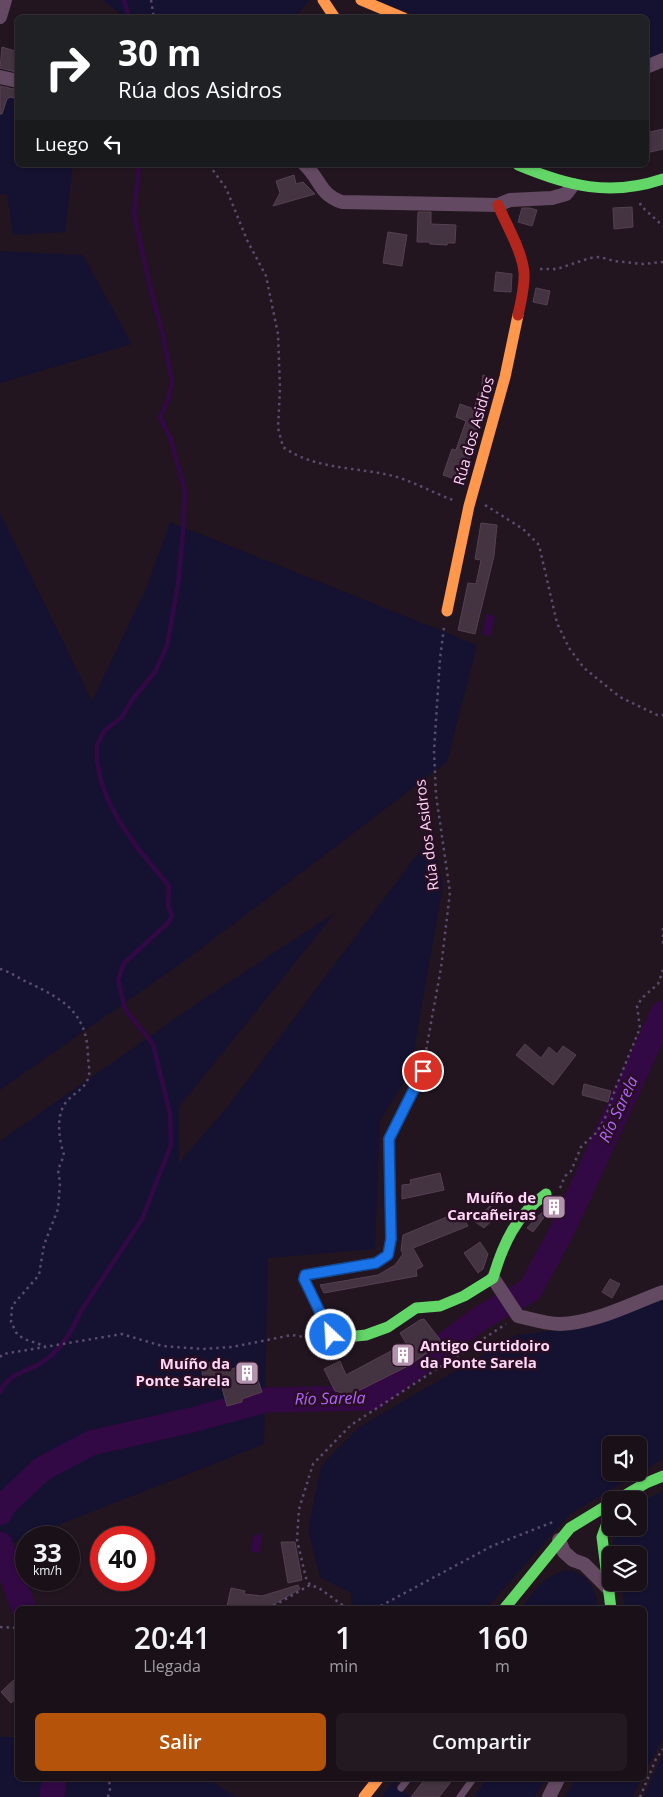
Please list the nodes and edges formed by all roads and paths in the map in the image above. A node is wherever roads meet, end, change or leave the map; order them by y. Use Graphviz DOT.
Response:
graph roads {
  1 [pos="5,0"];
  2 [pos="151,0"];
  3 [pos="323,0"];
  4 [pos="361,0"];
  5 [pos="154,15"];
  6 [pos="333,15"];
  7 [pos="397,15"];
  8 [pos="0,17"];
  9 [pos="663,60"];
  10 [pos="649,66"];
  11 [pos="0,77"];
  12 [pos="15,80"];
  13 [pos="210,167"];
  14 [pos="307,167"];
  15 [pos="522,167"];
  16 [pos="663,178"];
  17 [pos="573,185"];
  18 [pos="635,188"];
  19 [pos="498,205"];
  20 [pos="663,226"];
  21 [pos="663,262"];
  22 [pos="524,270"];
  23 [pos="470,501"];
  24 [pos="447,611"];
  25 [pos="663,715"];
  26 [pos="663,928"];
  27 [pos="663,944"];
  28 [pos="0,969"];
  29 [pos="663,970"];
  30 [pos="423,1071"];
  31 [pos="546,1194"];
  32 [pos="495,1280"];
  33 [pos="663,1292"];
  34 [pos="516,1314"];
  35 [pos="316,1339"];
  36 [pos="45,1346"];
  37 [pos="0,1357"];
  38 [pos="663,1476"];
  39 [pos="632,1491"];
  40 [pos="602,1508"];
  41 [pos="575,1525"];
  42 [pos="604,1536"];
  43 [pos="559,1540"];
  44 [pos="602,1542"];
  45 [pos="603,1546"];
  46 [pos="584,1564"];
  47 [pos="602,1582"];
  48 [pos="310,1585"];
  49 [pos="609,1591"];
  50 [pos="273,1606"];
  51 [pos="344,1606"];
  52 [pos="381,1606"];
  53 [pos="506,1606"];
  54 [pos="611,1606"];
  55 [pos="0,1627"];
  56 [pos="15,1628"];
  57 [pos="663,1749"];
  58 [pos="647,1780"];
  59 [pos="109,1781"];
  60 [pos="376,1781"];
  61 [pos="406,1781"];
  62 [pos="472,1781"];
  63 [pos="557,1781"];
  64 [pos="647,1781"];
  65 [pos="401,1788"];
  66 [pos="108,1797"];
  67 [pos="364,1797"];
  68 [pos="460,1797"];
  69 [pos="548,1797"];
  70 [pos="640,1797"];
  1 -- 8 [label="street"];
  2 -- 5 [label="path"];
  3 -- 6 [label="street"];
  4 -- 7 [label="street"];
  9 -- 10 [label="street"];
  11 -- 12 [label="street"];
  13 -- 23 [label="path"];
  14 -- 19 [label="street"];
  15 -- 17 [label="street"];
  16 -- 18 [label="street"];
  17 -- 18 [label="street"];
  17 -- 19 [label="street"];
  18 -- 20 [label="path"];
  19 -- 22 [label="street, Rúa dos Asidros"];
  21 -- 22 [label="path"];
  22 -- 23 [label="street, Rúa dos Asidros"];
  23 -- 24 [label="street, Rúa dos Asidros"];
  23 -- 25 [label="path"];
  24 -- 30 [label="path, Rúa dos Asidros"];
  26 -- 27 [label="path"];
  28 -- 36 [label="path"];
  29 -- 31 [label="path"];
  30 -- 32 [label="street"];
  31 -- 32 [label="street"];
  32 -- 34 [label="street"];
  33 -- 34 [label="street"];
  34 -- 48 [label="path"];
  35 -- 36 [label="path"];
  36 -- 37 [label="path"];
  38 -- 39 [label="street"];
  40 -- 41 [label="street"];
  41 -- 43 [label="street"];
  41 -- 44 [label="street"];
  41 -- 52 [label="path"];
  42 -- 44 [label="street"];
  43 -- 46 [label="street"];
  43 -- 53 [label="street"];
  44 -- 45 [label="street"];
  44 -- 46 [label="street"];
  46 -- 47 [label="street"];
  48 -- 50 [label="path"];
  48 -- 51 [label="path"];
  49 -- 54 [label="street"];
  55 -- 56 [label="path"];
  57 -- 58 [label="path"];
  59 -- 66 [label="path"];
  60 -- 67 [label="street"];
  61 -- 65 [label="lane"];
  62 -- 68 [label="lane"];
  63 -- 69 [label="street"];
  64 -- 70 [label="path"];
}
